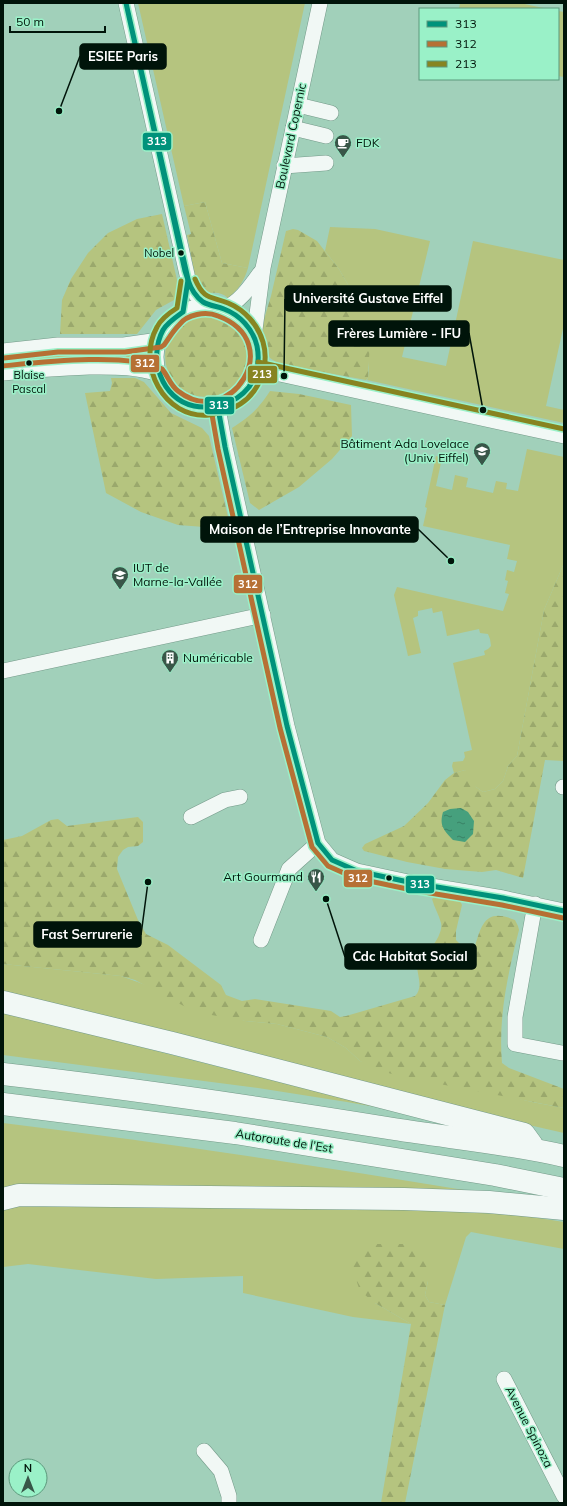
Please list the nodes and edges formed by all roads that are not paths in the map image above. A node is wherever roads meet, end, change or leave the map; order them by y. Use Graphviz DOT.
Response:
graph roads {
  1 [pos="126,3"];
  2 [pos="320,3"];
  3 [pos="298,105"];
  4 [pos="331,113"];
  5 [pos="293,128"];
  6 [pos="326,136"];
  7 [pos="326,162"];
  8 [pos="284,166"];
  9 [pos="263,268"];
  10 [pos="188,279"];
  11 [pos="207,305"];
  12 [pos="223,309"];
  13 [pos="183,312"];
  14 [pos="254,337"];
  15 [pos="159,340"];
  16 [pos="3,351"];
  17 [pos="257,369"];
  18 [pos="3,373"];
  19 [pos="158,374"];
  20 [pos="218,408"];
  21 [pos="564,436"];
  22 [pos="263,615"];
  23 [pos="3,670"];
  24 [pos="240,796"];
  25 [pos="191,817"];
  26 [pos="318,843"];
  27 [pos="535,904"];
  28 [pos="564,911"];
  29 [pos="261,940"];
  30 [pos="3,1002"];
  31 [pos="562,1053"];
  32 [pos="3,1074"];
  33 [pos="3,1104"];
  34 [pos="535,1149"];
  35 [pos="564,1156"];
  36 [pos="564,1189"];
  37 [pos="3,1199"];
  38 [pos="564,1209"];
  39 [pos="504,1379"];
  40 [pos="204,1451"];
  41 [pos="564,1496"];
  42 [pos="230,1503"];
  1 -- 10 [label="street"];
  2 -- 3 [label="street, Boulevard Copernic"];
  3 -- 4 [label="street"];
  3 -- 5 [label="street, Boulevard Copernic"];
  5 -- 6 [label="street"];
  5 -- 8 [label="street, Boulevard Copernic"];
  7 -- 8 [label="street"];
  8 -- 9 [label="street, Boulevard Copernic"];
  9 -- 12 [label="street, Boulevard Copernic"];
  9 -- 14 [label="street, Boulevard Copernic"];
  10 -- 11 [label="street"];
  10 -- 13 [label="street"];
  11 -- 12 [label="street"];
  11 -- 13 [label="street"];
  12 -- 14 [label="street"];
  13 -- 15 [label="street"];
  14 -- 17 [label="street"];
  15 -- 16 [label="street"];
  15 -- 19 [label="street"];
  17 -- 20 [label="street"];
  17 -- 21 [label="street"];
  18 -- 19 [label="street"];
  19 -- 20 [label="street"];
  20 -- 22 [label="street"];
  22 -- 23 [label="street"];
  22 -- 26 [label="street"];
  24 -- 25 [label="street"];
  26 -- 27 [label="street"];
  26 -- 29 [label="street"];
  27 -- 28 [label="street"];
  27 -- 31 [label="street"];
  30 -- 34 [label="highway"];
  32 -- 34 [label="highway"];
  33 -- 36 [label="highway, Autoroute de l’Est"];
  34 -- 35 [label="highway"];
  37 -- 38 [label="highway"];
  39 -- 41 [label="street, Avenue Spinoza"];
  40 -- 42 [label="street"];
}
